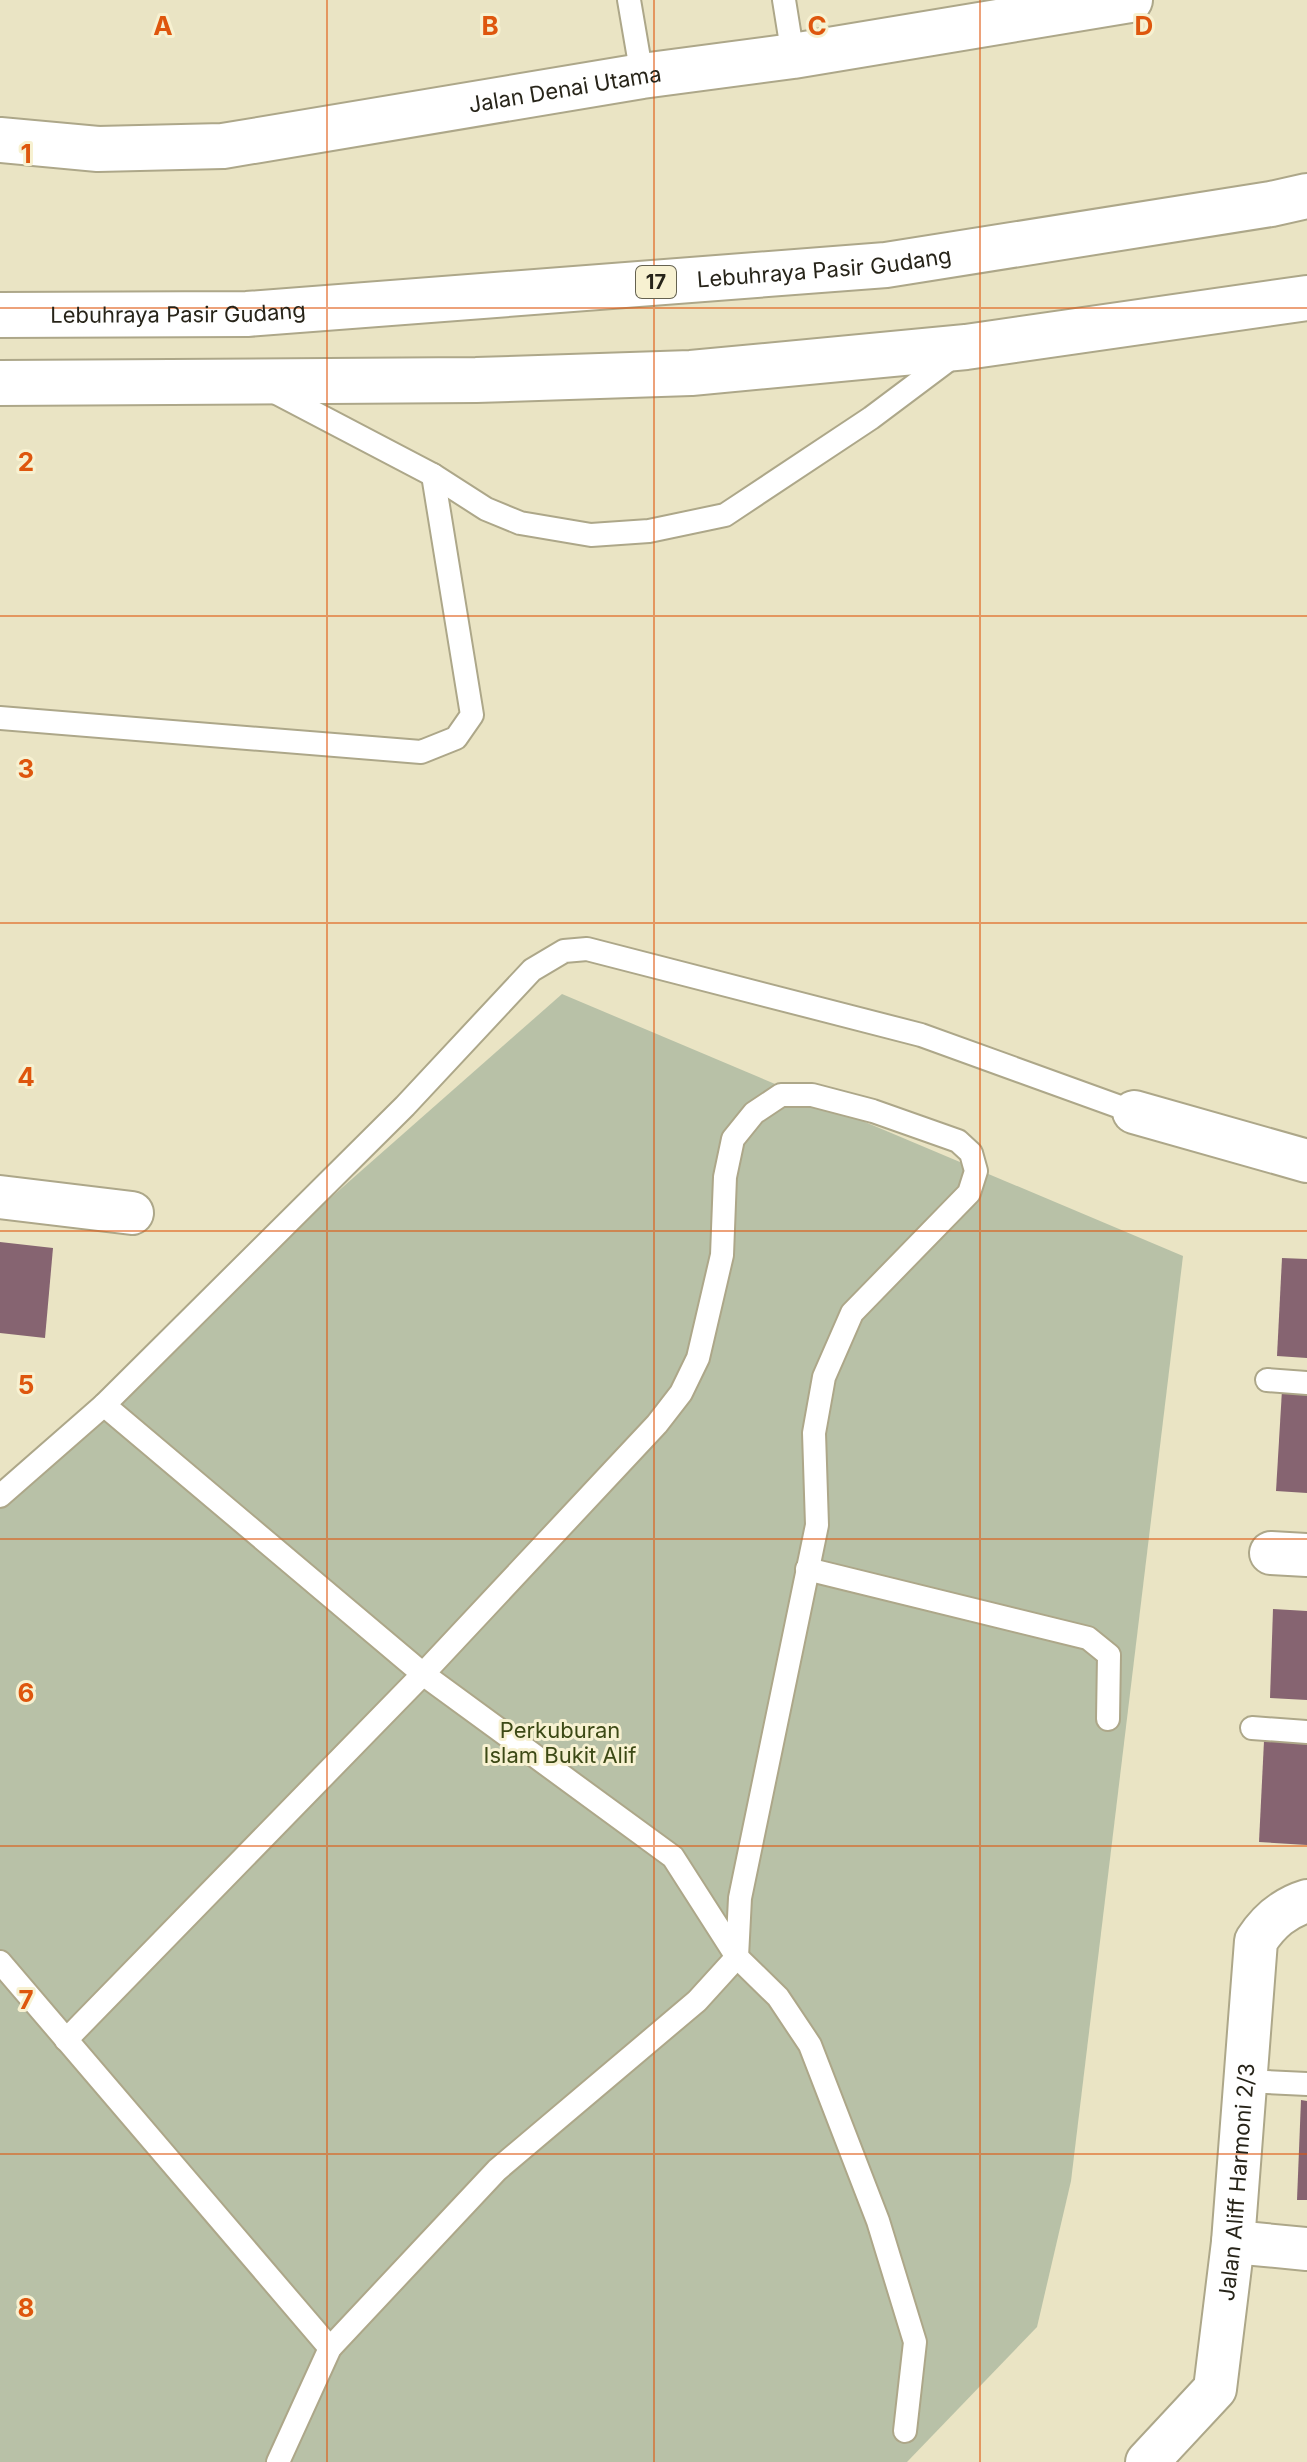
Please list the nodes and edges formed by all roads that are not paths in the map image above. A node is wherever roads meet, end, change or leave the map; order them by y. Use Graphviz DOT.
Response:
graph roads {
  1 [pos="629,0"];
  2 [pos="784,0"];
  3 [pos="1130,0"];
  4 [pos="1075,4"];
  5 [pos="793,56"];
  6 [pos="642,76"];
  7 [pos="0,140"];
  8 [pos="1307,196"];
  9 [pos="1307,298"];
  10 [pos="0,315"];
  11 [pos="966,347"];
  12 [pos="253,381"];
  13 [pos="0,383"];
  14 [pos="433,475"];
  15 [pos="0,718"];
  16 [pos="1134,1112"];
  17 [pos="1307,1161"];
  18 [pos="0,1197"];
  19 [pos="132,1213"];
  20 [pos="1267,1380"];
  21 [pos="1307,1383"];
  22 [pos="104,1405"];
  23 [pos="0,1496"];
  24 [pos="807,1569"];
  25 [pos="423,1674"];
  26 [pos="1108,1719"];
  27 [pos="1252,1728"];
  28 [pos="1307,1732"];
  29 [pos="1307,1901"];
  30 [pos="737,1957"];
  31 [pos="0,1962"];
  32 [pos="66,2040"];
  33 [pos="1245,2081"];
  34 [pos="1307,2084"];
  35 [pos="1233,2242"];
  36 [pos="1307,2249"];
  37 [pos="330,2348"];
  38 [pos="905,2431"];
  39 [pos="1158,2458"];
  40 [pos="278,2462"];
  1 -- 6 [label="lane"];
  2 -- 5 [label="lane"];
  3 -- 4 [label="main road, Jalan Denai Utama"];
  4 -- 5 [label="main road, Jalan Denai Utama"];
  5 -- 6 [label="main road, Jalan Denai Utama"];
  6 -- 7 [label="main road, Jalan Denai Utama"];
  8 -- 10 [label="main road, Lebuhraya Pasir Gudang / 17"];
  9 -- 11 [label="main road"];
  11 -- 12 [label="main road"];
  11 -- 14 [label="lane"];
  12 -- 13 [label="main road"];
  12 -- 14 [label="lane"];
  14 -- 15 [label="lane"];
  16 -- 17 [label="street"];
  16 -- 22 [label="lane"];
  18 -- 19 [label="street"];
  20 -- 21 [label="lane"];
  22 -- 23 [label="lane"];
  22 -- 25 [label="lane"];
  24 -- 25 [label="lane"];
  24 -- 26 [label="lane"];
  24 -- 30 [label="lane"];
  25 -- 30 [label="lane"];
  25 -- 32 [label="lane"];
  27 -- 28 [label="lane"];
  29 -- 33 [label="street, Jalan Aliff Harmoni 2/3"];
  30 -- 37 [label="lane"];
  30 -- 38 [label="lane"];
  31 -- 32 [label="lane"];
  32 -- 37 [label="lane"];
  33 -- 34 [label="lane"];
  33 -- 35 [label="street, Jalan Aliff Harmoni 2/3"];
  35 -- 36 [label="street"];
  35 -- 39 [label="street, Jalan Aliff Harmoni 2/3"];
  37 -- 40 [label="lane"];
}
